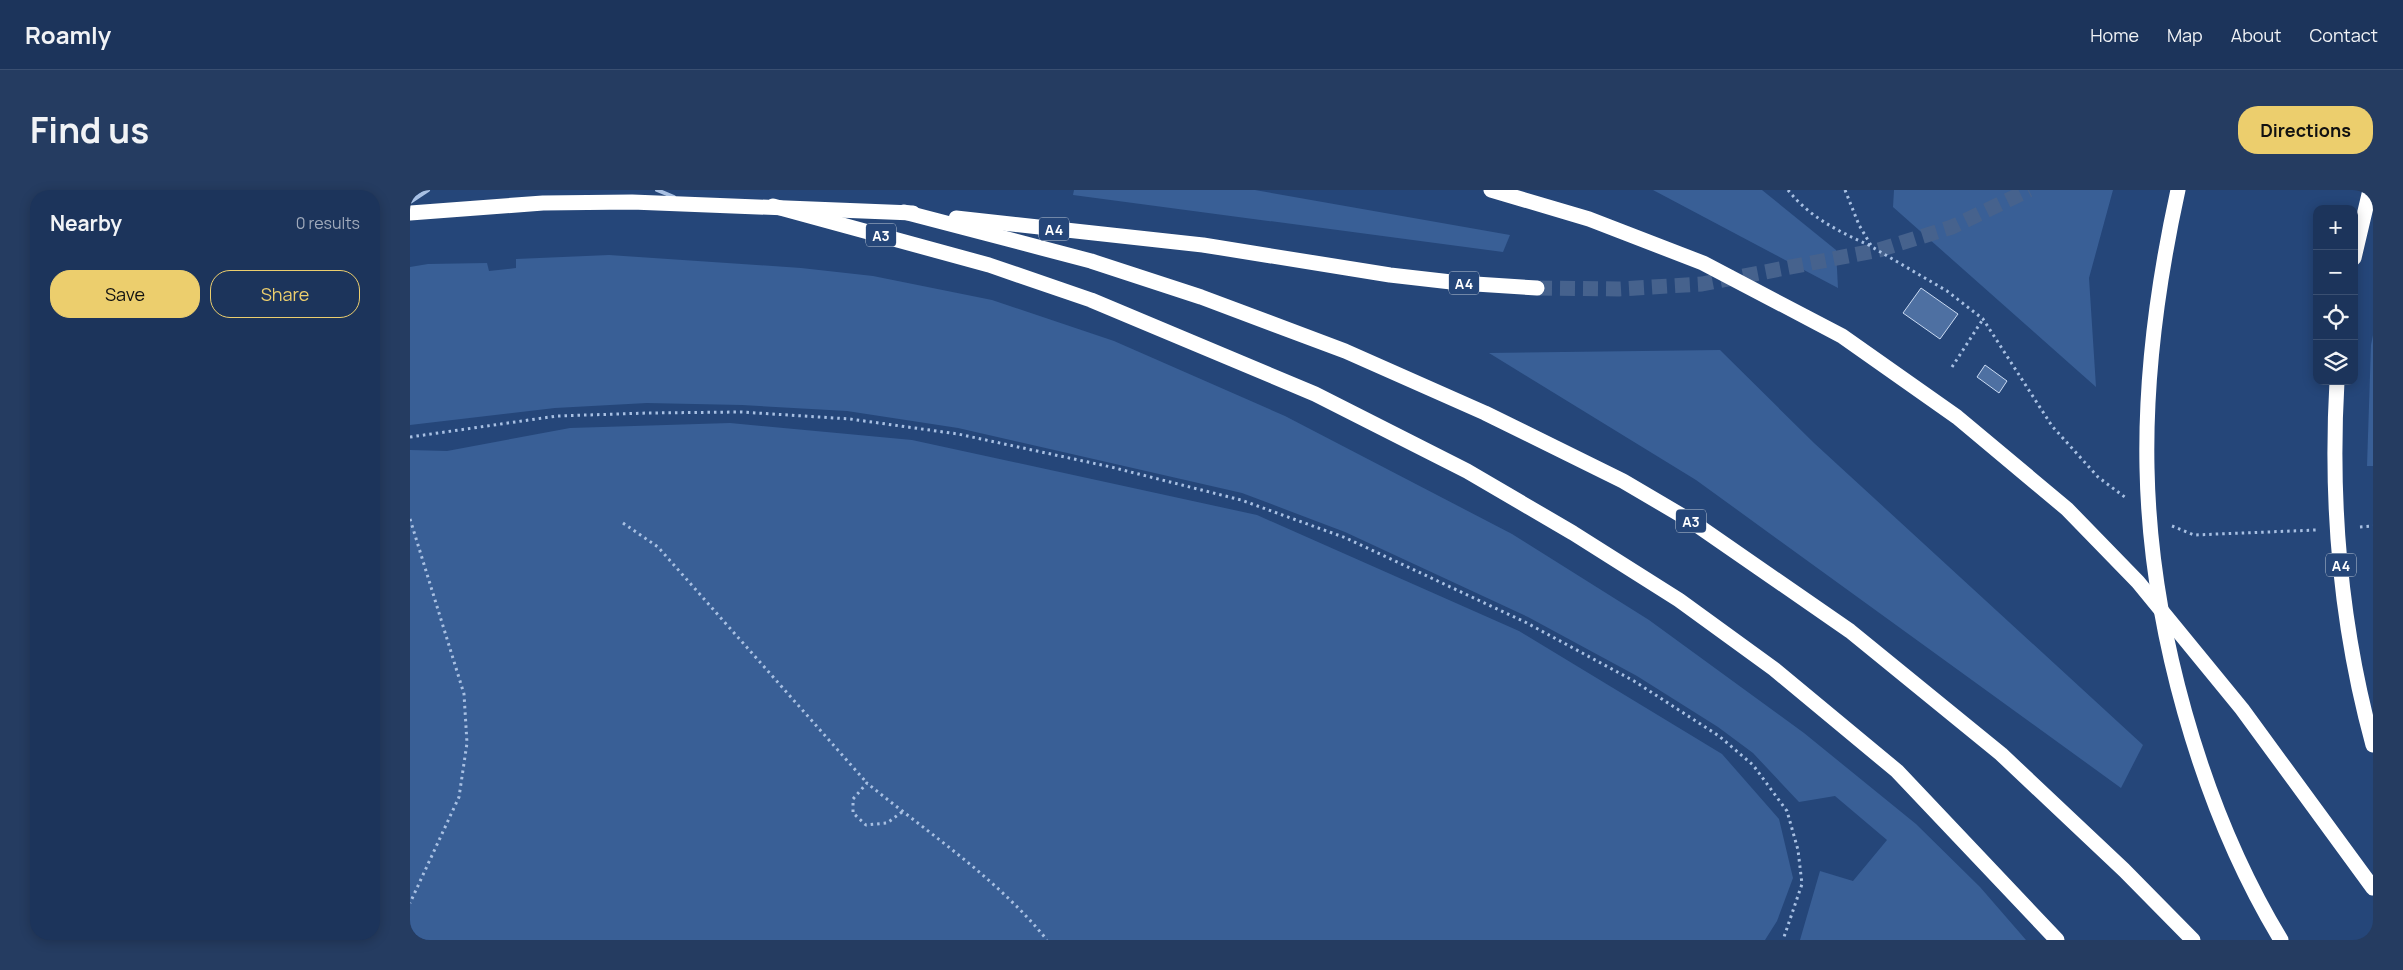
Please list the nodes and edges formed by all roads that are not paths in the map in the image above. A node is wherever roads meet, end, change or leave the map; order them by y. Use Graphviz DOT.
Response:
graph roads {
  1 [pos="428,190"];
  2 [pos="658,190"];
  3 [pos="1492,190"];
  4 [pos="2178,190"];
  5 [pos="2370,190"];
  6 [pos="410,202"];
  7 [pos="688,204"];
  8 [pos="773,206"];
  9 [pos="410,212"];
  10 [pos="904,212"];
  11 [pos="2356,250"];
  12 [pos="1537,288"];
  13 [pos="2337,385"];
  14 [pos="2373,745"];
  15 [pos="2373,888"];
  16 [pos="2057,940"];
  17 [pos="2193,940"];
  18 [pos="2281,940"];
  1 -- 6 [label="lane"];
  2 -- 7 [label="lane"];
  3 -- 15 [label="highway"];
  4 -- 18 [label="highway"];
  5 -- 11 [label="highway"];
  7 -- 8 [label="highway, A3"];
  7 -- 9 [label="highway, A3"];
  8 -- 10 [label="highway, A3"];
  8 -- 16 [label="highway, A3"];
  10 -- 12 [label="highway, A4"];
  10 -- 17 [label="highway, A3"];
  13 -- 14 [label="highway, A4"];
}
